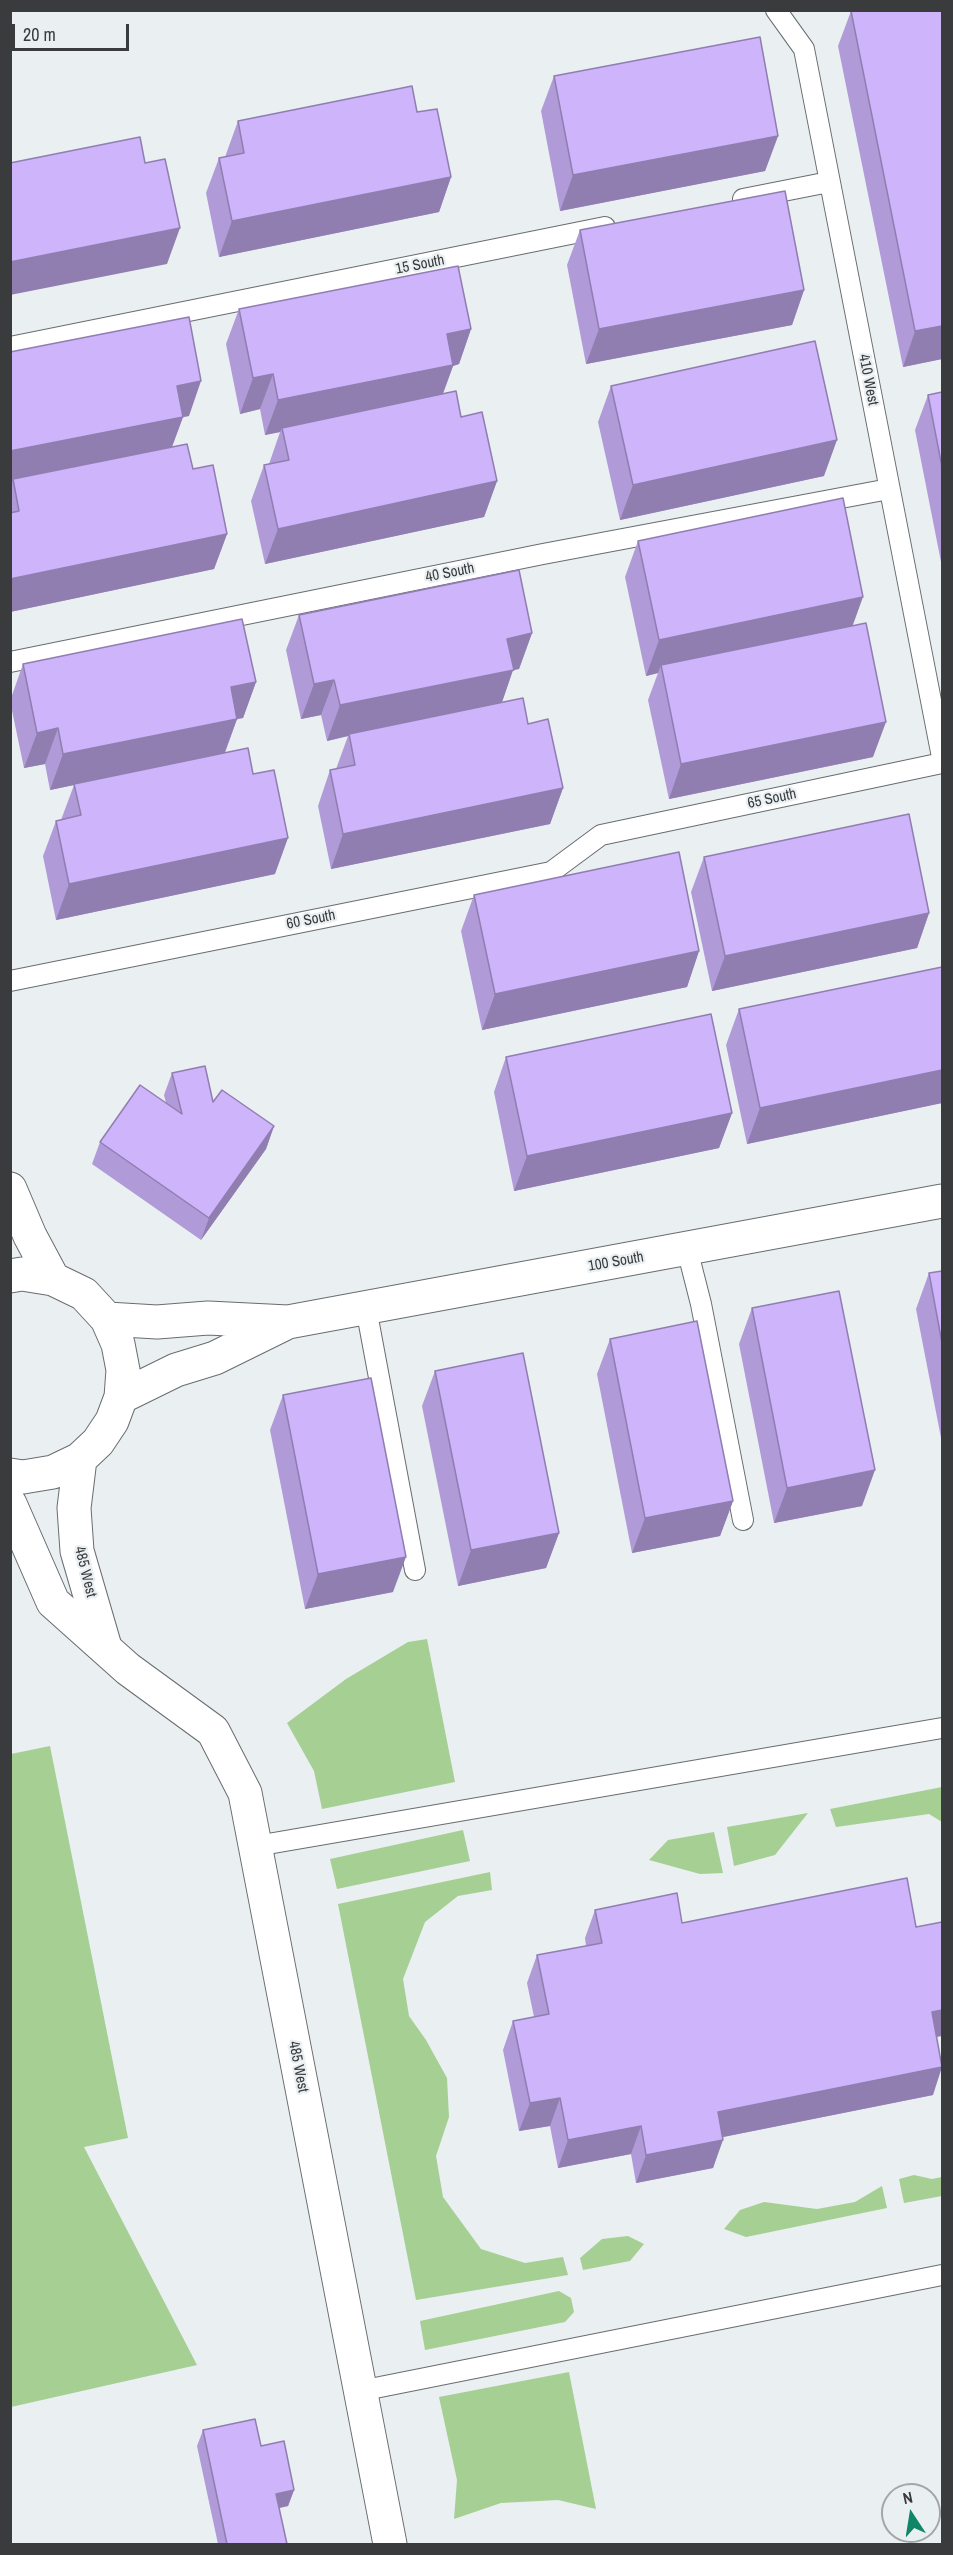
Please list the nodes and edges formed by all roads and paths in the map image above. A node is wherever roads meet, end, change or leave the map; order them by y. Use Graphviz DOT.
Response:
graph roads {
  1 [pos="776,10"];
  2 [pos="829,182"];
  3 [pos="724,203"];
  4 [pos="620,224"];
  5 [pos="10,347"];
  6 [pos="889,489"];
  7 [pos="10,662"];
  8 [pos="942,757"];
  9 [pos="942,763"];
  10 [pos="601,836"];
  11 [pos="10,981"];
  12 [pos="10,1189"];
  13 [pos="942,1201"];
  14 [pos="687,1249"];
  15 [pos="10,1276"];
  16 [pos="54,1279"];
  17 [pos="366,1308"];
  18 [pos="107,1319"];
  19 [pos="288,1322"];
  20 [pos="121,1397"];
  21 [pos="80,1459"];
  22 [pos="10,1475"];
  23 [pos="10,1504"];
  24 [pos="743,1520"];
  25 [pos="415,1570"];
  26 [pos="105,1647"];
  27 [pos="942,1728"];
  28 [pos="256,1846"];
  29 [pos="942,2275"];
  30 [pos="360,2391"];
  31 [pos="390,2544"];
  1 -- 2 [label="lane, 410 West"];
  2 -- 3 [label="lane"];
  2 -- 6 [label="lane, 410 West"];
  4 -- 5 [label="lane, 15 South"];
  6 -- 7 [label="lane, 40 South"];
  6 -- 8 [label="lane, 410 West"];
  9 -- 10 [label="lane, 65 South"];
  10 -- 11 [label="lane, 60 South"];
  12 -- 16 [label="street"];
  13 -- 14 [label="street, 100 South"];
  14 -- 17 [label="street, 100 South"];
  14 -- 24 [label="lane"];
  15 -- 16 [label="street"];
  16 -- 18 [label="street"];
  17 -- 19 [label="street, 100 South"];
  17 -- 25 [label="lane"];
  18 -- 19 [label="street, 100 South"];
  18 -- 20 [label="street"];
  19 -- 20 [label="street, 100 South"];
  20 -- 21 [label="street"];
  21 -- 22 [label="street"];
  21 -- 26 [label="street, 485 West"];
  23 -- 26 [label="street, 485 West"];
  26 -- 28 [label="street, 485 West"];
  27 -- 28 [label="lane"];
  28 -- 30 [label="street, 485 West"];
  29 -- 30 [label="lane"];
  30 -- 31 [label="street, 485 West"];
}
